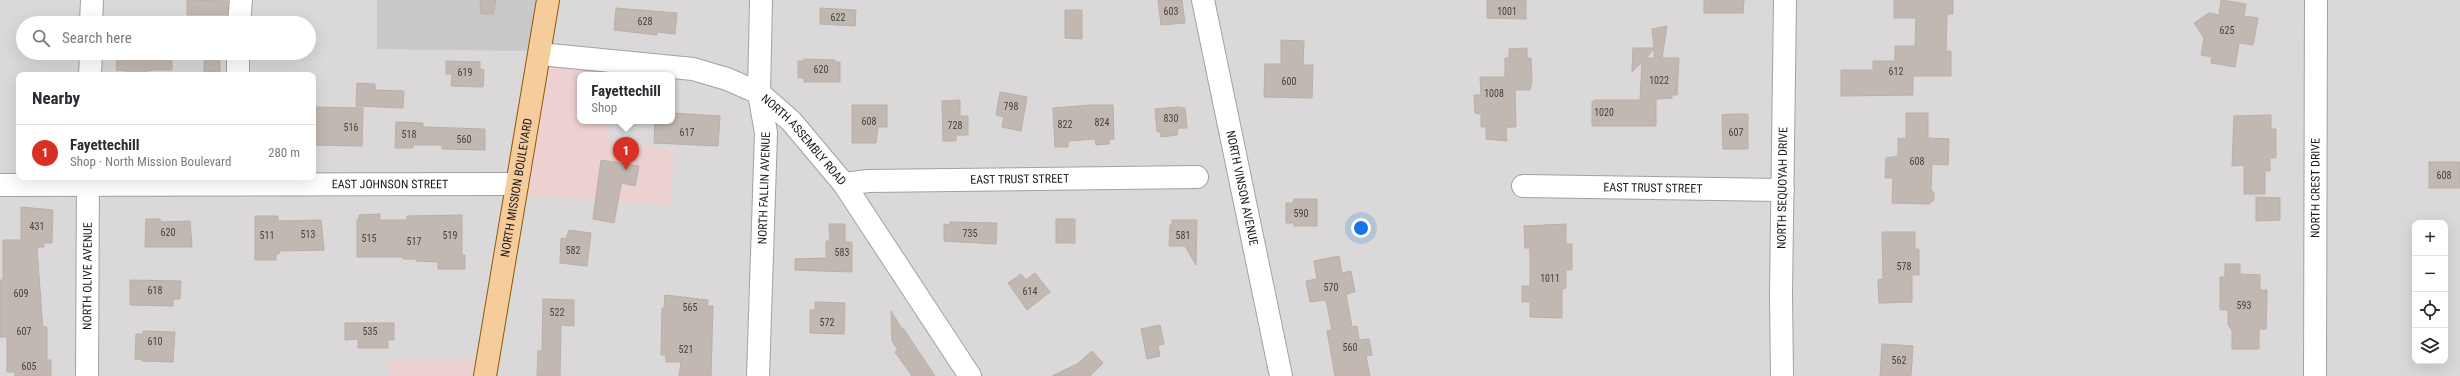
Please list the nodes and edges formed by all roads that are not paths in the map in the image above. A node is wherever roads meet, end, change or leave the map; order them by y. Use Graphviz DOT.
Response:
graph roads {
  1 [pos="92,0"];
  2 [pos="241,0"];
  3 [pos="548,0"];
  4 [pos="761,0"];
  5 [pos="1203,0"];
  6 [pos="1785,0"];
  7 [pos="2316,0"];
  8 [pos="91,16"];
  9 [pos="240,16"];
  10 [pos="540,54"];
  11 [pos="91,60"];
  12 [pos="238,60"];
  13 [pos="90,72"];
  14 [pos="238,72"];
  15 [pos="759,94"];
  16 [pos="1197,177"];
  17 [pos="237,180"];
  18 [pos="88,181"];
  19 [pos="517,184"];
  20 [pos="844,184"];
  21 [pos="0,185"];
  22 [pos="1523,186"];
  23 [pos="1783,190"];
  24 [pos="87,376"];
  25 [pos="485,376"];
  26 [pos="758,376"];
  27 [pos="970,376"];
  28 [pos="1280,376"];
  29 [pos="1782,376"];
  30 [pos="2315,376"];
  1 -- 8 [label="street"];
  2 -- 9 [label="street"];
  3 -- 10 [label="main road, NORTH MISSION BOULEVARD"];
  4 -- 15 [label="street, NORTH FALLIN AVENUE"];
  5 -- 28 [label="street, NORTH VINSON AVENUE"];
  6 -- 23 [label="street, NORTH SEQUOYAH DRIVE"];
  7 -- 30 [label="street, NORTH CREST DRIVE"];
  10 -- 15 [label="street, NORTH ASSEMBLY ROAD"];
  10 -- 19 [label="main road, NORTH MISSION BOULEVARD"];
  11 -- 13 [label="street"];
  12 -- 14 [label="street"];
  15 -- 20 [label="street, NORTH ASSEMBLY ROAD"];
  15 -- 26 [label="street, NORTH FALLIN AVENUE"];
  16 -- 20 [label="street, EAST TRUST STREET"];
  17 -- 18 [label="street, EAST JOHNSON STREET"];
  17 -- 19 [label="street, EAST JOHNSON STREET"];
  18 -- 21 [label="street, EAST JOHNSON STREET"];
  18 -- 24 [label="street, NORTH OLIVE AVENUE"];
  19 -- 25 [label="main road, NORTH MISSION BOULEVARD"];
  20 -- 27 [label="street, NORTH ASSEMBLY ROAD"];
  22 -- 23 [label="street, EAST TRUST STREET"];
  23 -- 29 [label="street, NORTH SEQUOYAH DRIVE"];
}
